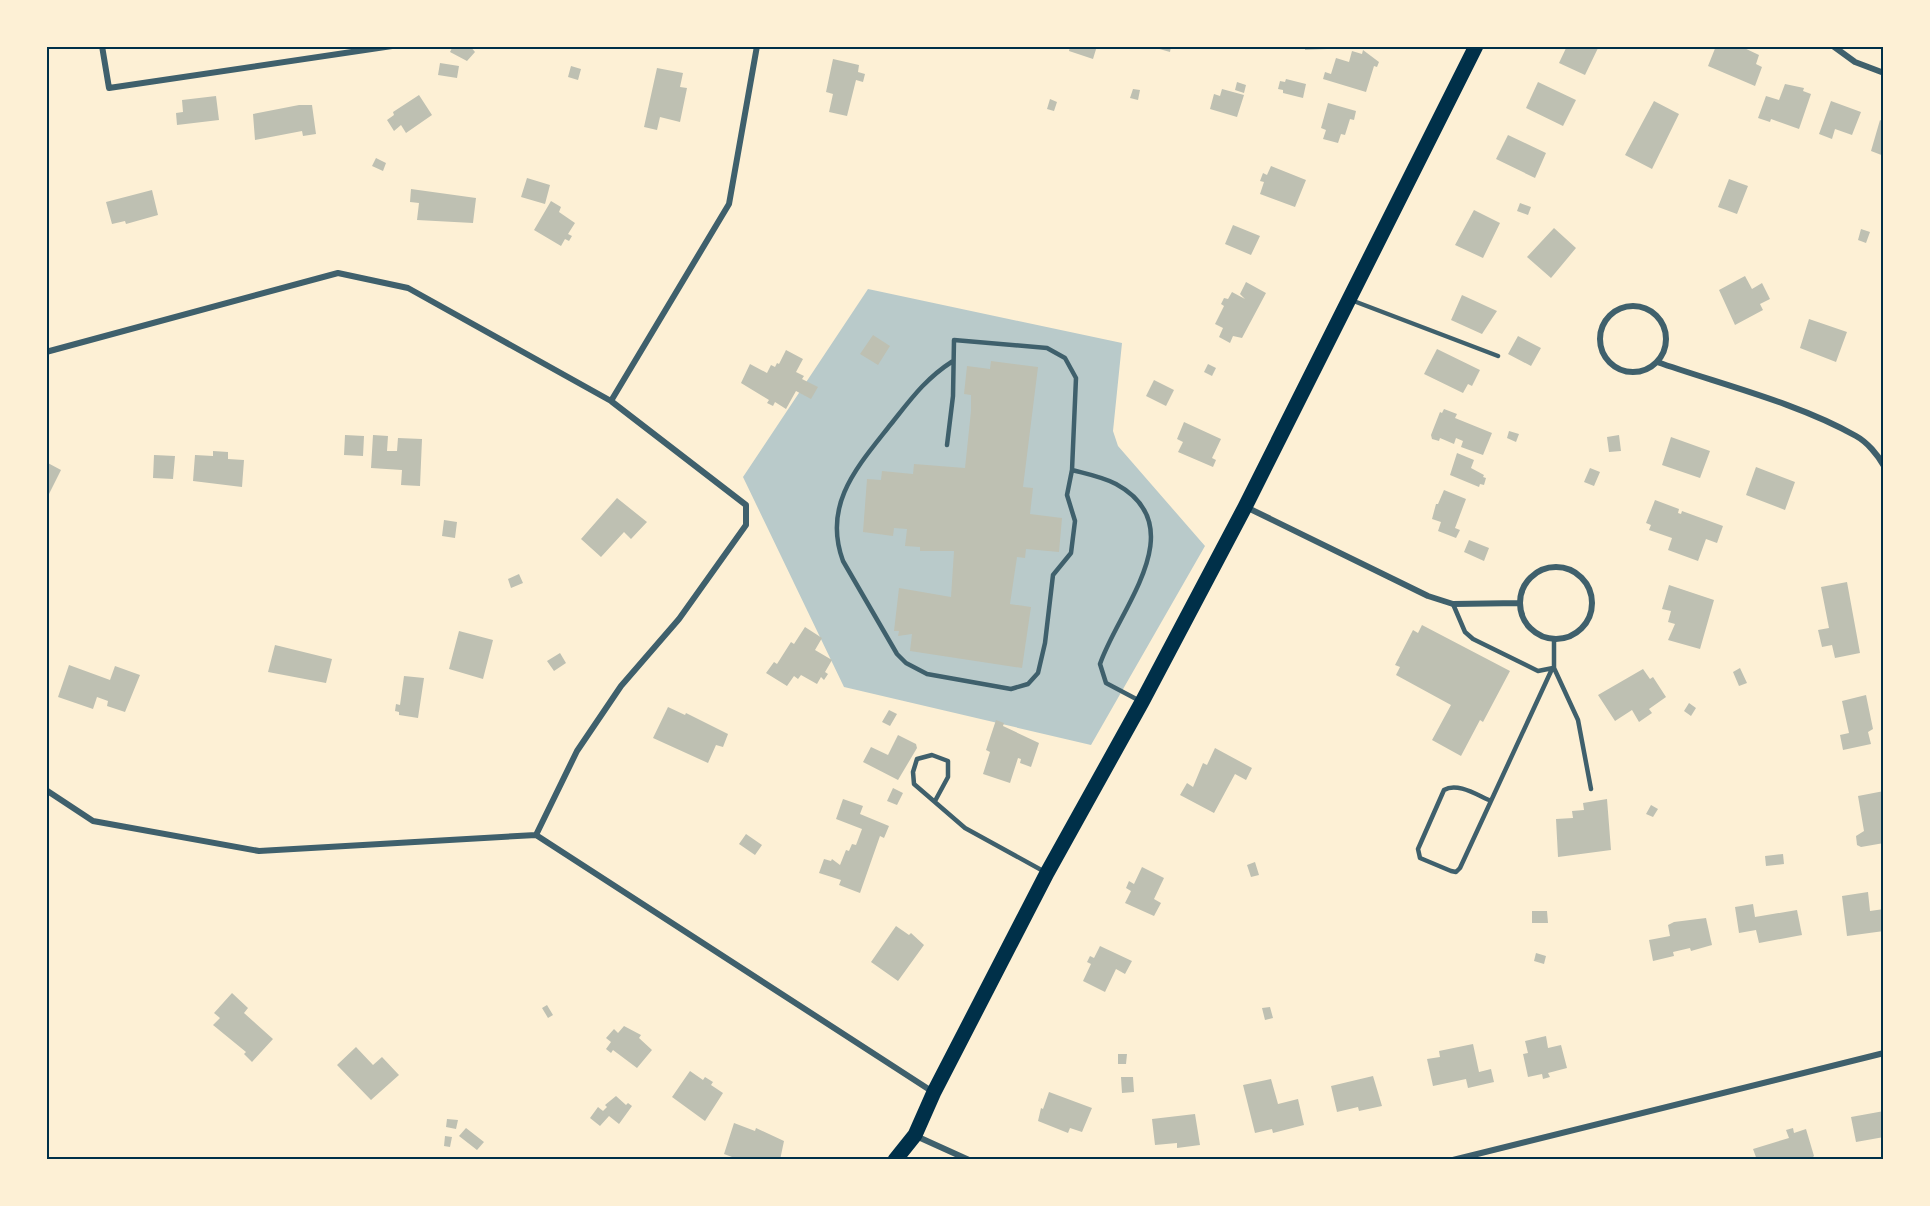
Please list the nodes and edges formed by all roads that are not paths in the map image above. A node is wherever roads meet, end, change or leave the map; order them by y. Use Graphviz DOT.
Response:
graph roads {
  1 [pos="102,46"];
  2 [pos="392,46"];
  3 [pos="757,46"];
  4 [pos="1476,46"];
  5 [pos="1833,46"];
  6 [pos="1884,73"];
  7 [pos="1351,300"];
  8 [pos="46,352"];
  9 [pos="1498,356"];
  10 [pos="952,362"];
  11 [pos="1657,362"];
  12 [pos="611,401"];
  13 [pos="947,445"];
  14 [pos="1884,466"];
  15 [pos="1072,470"];
  16 [pos="1245,507"];
  17 [pos="1520,603"];
  18 [pos="1453,604"];
  19 [pos="1554,639"];
  20 [pos="1553,668"];
  21 [pos="1142,702"];
  22 [pos="1592,789"];
  23 [pos="46,790"];
  24 [pos="1489,800"];
  25 [pos="935,801"];
  26 [pos="536,835"];
  27 [pos="1047,873"];
  28 [pos="1884,1053"];
  29 [pos="934,1092"];
  30 [pos="915,1135"];
  31 [pos="895,1160"];
  32 [pos="969,1160"];
  33 [pos="1452,1160"];
  1 -- 2 [label="street"];
  3 -- 12 [label="street"];
  4 -- 7 [label="main road"];
  5 -- 6 [label="street"];
  7 -- 9 [label="lane"];
  7 -- 16 [label="main road"];
  8 -- 12 [label="street"];
  10 -- 13 [label="lane"];
  10 -- 15 [label="lane"];
  10 -- 15 [label="lane"];
  11 -- 11 [label="street"];
  11 -- 14 [label="street"];
  12 -- 26 [label="street"];
  15 -- 21 [label="lane"];
  16 -- 18 [label="street"];
  16 -- 21 [label="main road"];
  17 -- 18 [label="street"];
  17 -- 19 [label="street"];
  17 -- 19 [label="street"];
  18 -- 20 [label="lane"];
  19 -- 20 [label="lane"];
  20 -- 22 [label="lane"];
  20 -- 24 [label="lane"];
  21 -- 27 [label="main road"];
  23 -- 26 [label="street"];
  24 -- 24 [label="lane"];
  25 -- 25 [label="lane"];
  25 -- 27 [label="lane"];
  26 -- 29 [label="street"];
  27 -- 29 [label="main road"];
  28 -- 33 [label="street"];
  29 -- 30 [label="main road"];
  30 -- 31 [label="main road"];
  30 -- 32 [label="street"];
}
